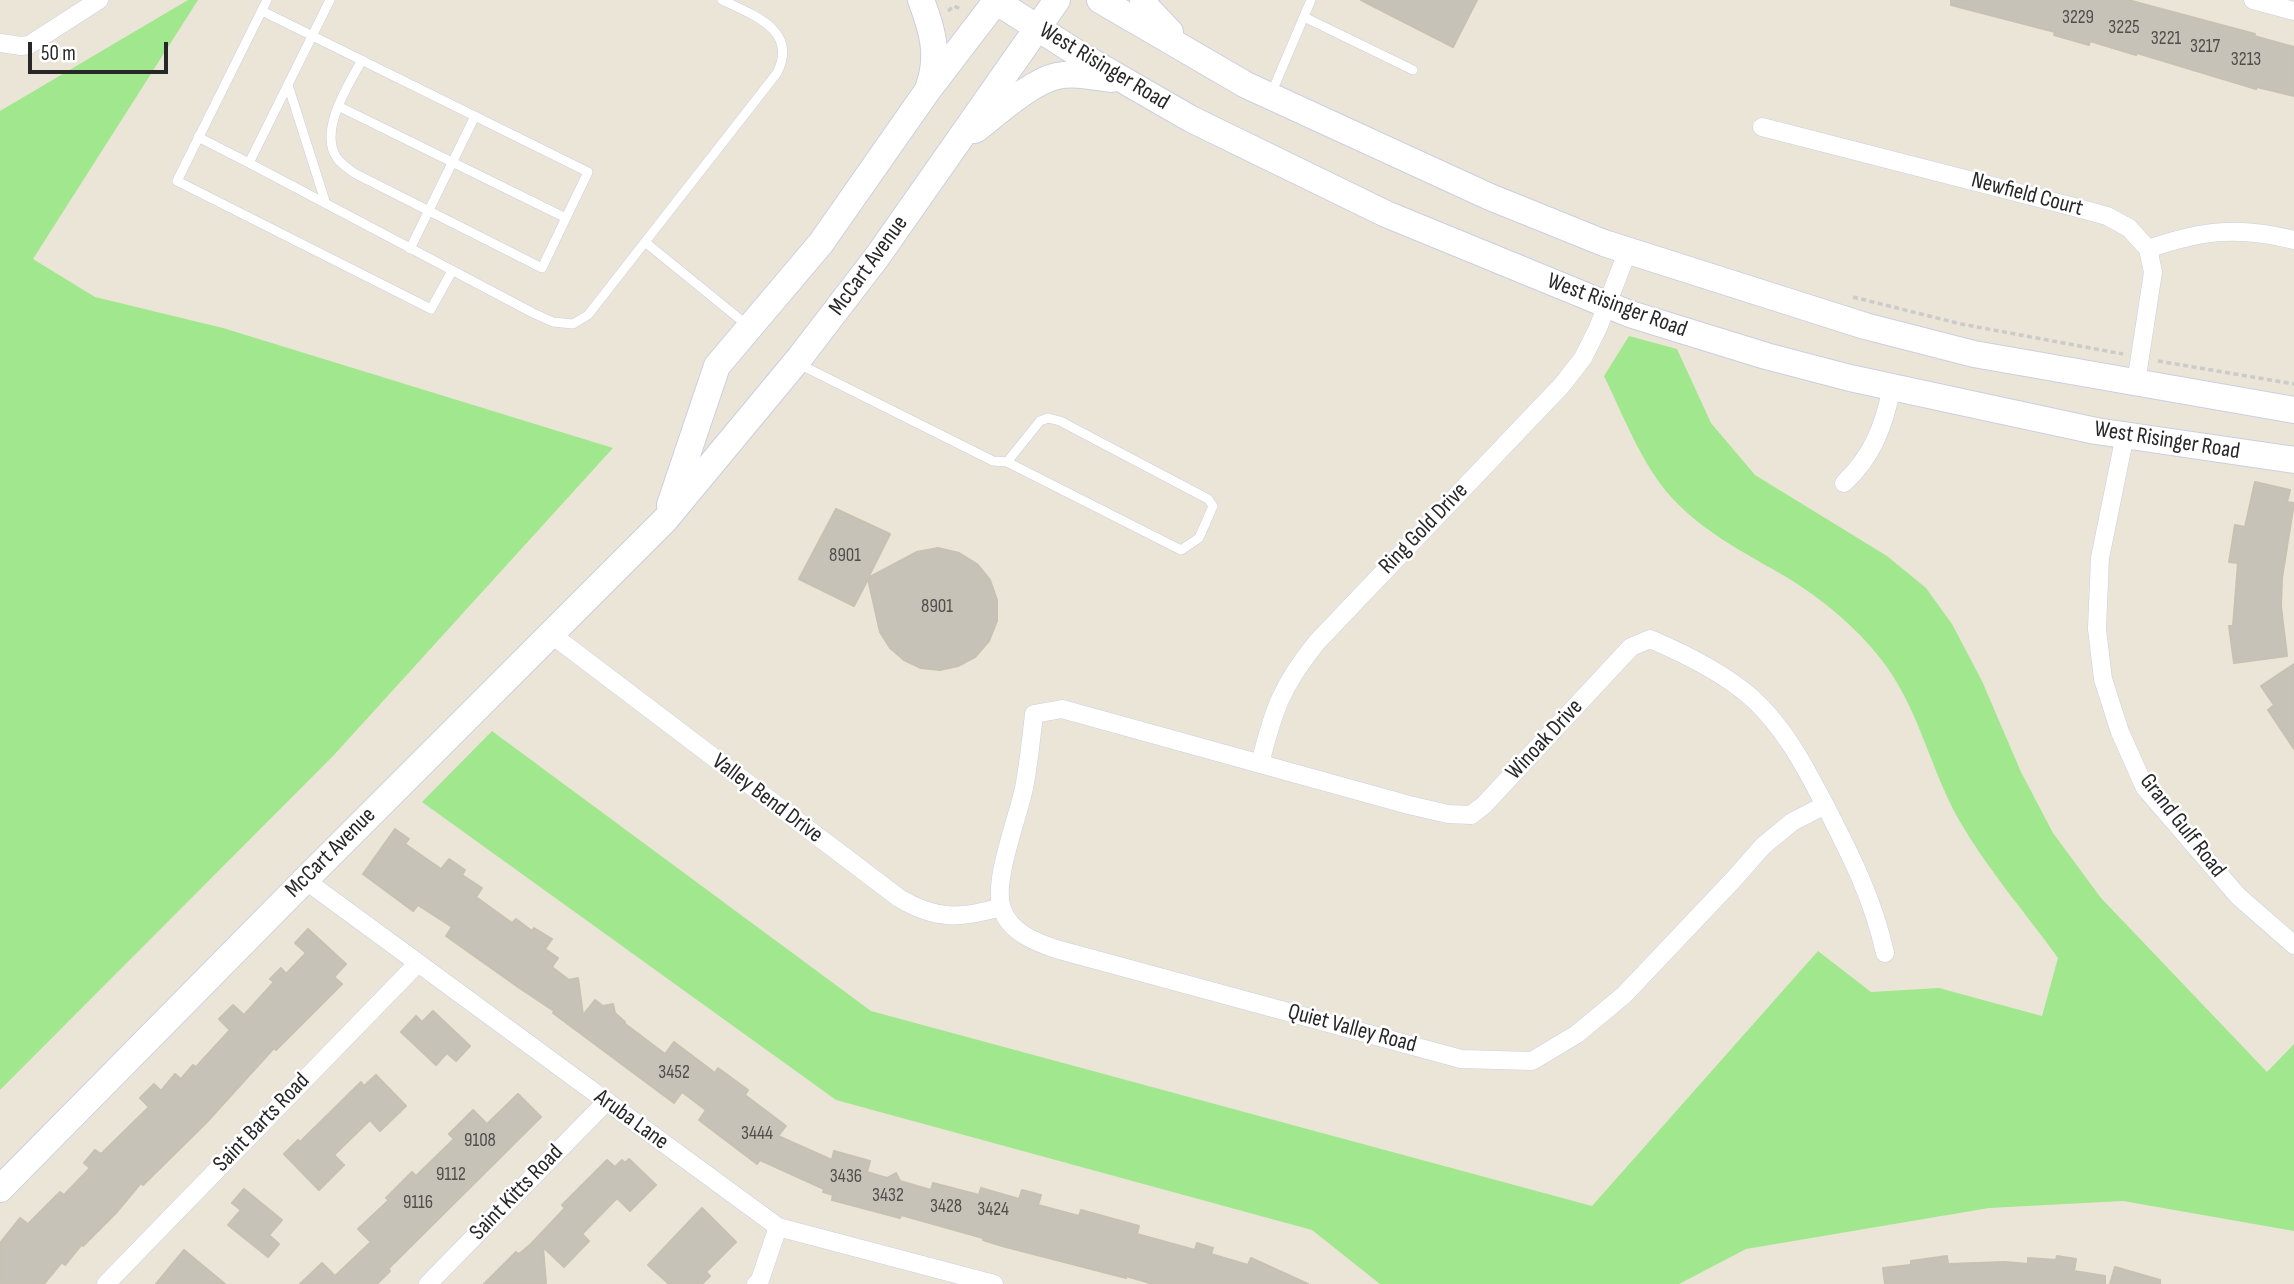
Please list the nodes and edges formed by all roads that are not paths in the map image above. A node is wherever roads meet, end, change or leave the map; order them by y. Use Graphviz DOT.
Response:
graph roads {
  1 [pos="99,0"];
  2 [pos="267,0"];
  3 [pos="330,0"];
  4 [pos="722,0"];
  5 [pos="921,0"];
  6 [pos="996,0"];
  7 [pos="1058,0"];
  8 [pos="1100,0"];
  9 [pos="1143,0"];
  10 [pos="1311,0"];
  11 [pos="2253,0"];
  12 [pos="262,10"];
  13 [pos="2294,11"];
  14 [pos="1304,18"];
  15 [pos="1038,27"];
  16 [pos="313,35"];
  17 [pos="0,43"];
  18 [pos="1191,54"];
  19 [pos="362,60"];
  20 [pos="1413,70"];
  21 [pos="1127,81"];
  22 [pos="288,85"];
  23 [pos="928,90"];
  24 [pos="1270,96"];
  25 [pos="338,106"];
  26 [pos="475,116"];
  27 [pos="1762,127"];
  28 [pos="198,137"];
  29 [pos="954,146"];
  30 [pos="453,162"];
  31 [pos="249,163"];
  32 [pos="326,204"];
  33 [pos="429,211"];
  34 [pos="566,218"];
  35 [pos="2294,240"];
  36 [pos="645,242"];
  37 [pos="410,249"];
  38 [pos="2148,249"];
  39 [pos="1628,250"];
  40 [pos="452,271"];
  41 [pos="1607,305"];
  42 [pos="749,327"];
  43 [pos="795,363"];
  44 [pos="2136,383"];
  45 [pos="1892,387"];
  46 [pos="2294,410"];
  47 [pos="2125,435"];
  48 [pos="2294,460"];
  49 [pos="1007,462"];
  50 [pos="1844,483"];
  51 [pos="665,520"];
  52 [pos="551,634"];
  53 [pos="1260,764"];
  54 [pos="1825,805"];
  55 [pos="305,880"];
  56 [pos="1001,907"];
  57 [pos="2294,945"];
  58 [pos="1885,953"];
  59 [pos="418,962"];
  60 [pos="607,1101"];
  61 [pos="0,1189"];
  62 [pos="778,1227"];
  63 [pos="106,1284"];
  64 [pos="428,1284"];
  65 [pos="756,1284"];
  66 [pos="994,1284"];
  1 -- 17 [label="street"];
  2 -- 12 [label="lane"];
  3 -- 16 [label="lane"];
  4 -- 36 [label="lane"];
  5 -- 23 [label="main road"];
  6 -- 15 [label="main road, West Risinger Road"];
  6 -- 23 [label="main road, McCart Avenue"];
  7 -- 15 [label="main road, McCart Avenue"];
  8 -- 18 [label="main road"];
  9 -- 18 [label="main road"];
  10 -- 14 [label="lane"];
  11 -- 13 [label="street"];
  12 -- 16 [label="lane"];
  12 -- 28 [label="lane"];
  14 -- 20 [label="lane"];
  14 -- 24 [label="lane"];
  15 -- 21 [label="main road, West Risinger Road"];
  15 -- 29 [label="main road, McCart Avenue"];
  16 -- 19 [label="lane"];
  16 -- 22 [label="lane"];
  18 -- 24 [label="main road"];
  19 -- 25 [label="lane"];
  19 -- 26 [label="lane"];
  21 -- 29 [label="main road"];
  21 -- 41 [label="main road, West Risinger Road"];
  22 -- 31 [label="lane"];
  22 -- 32 [label="lane"];
  23 -- 42 [label="main road, McCart Avenue"];
  24 -- 39 [label="main road"];
  25 -- 30 [label="lane"];
  25 -- 33 [label="lane"];
  26 -- 30 [label="lane"];
  26 -- 34 [label="lane"];
  27 -- 38 [label="street, Newfield Court"];
  28 -- 31 [label="lane"];
  28 -- 40 [label="lane"];
  29 -- 43 [label="main road, McCart Avenue"];
  30 -- 33 [label="lane"];
  30 -- 34 [label="lane"];
  31 -- 32 [label="lane"];
  32 -- 37 [label="lane"];
  33 -- 34 [label="lane"];
  33 -- 37 [label="lane"];
  35 -- 38 [label="street"];
  36 -- 40 [label="lane"];
  36 -- 42 [label="lane"];
  37 -- 40 [label="lane"];
  38 -- 44 [label="street"];
  39 -- 41 [label="street, Ring Gold Drive"];
  39 -- 44 [label="main road"];
  41 -- 45 [label="main road, West Risinger Road"];
  41 -- 53 [label="street, Ring Gold Drive"];
  42 -- 51 [label="main road, McCart Avenue"];
  43 -- 49 [label="lane"];
  43 -- 51 [label="main road, McCart Avenue"];
  44 -- 46 [label="main road"];
  45 -- 47 [label="main road, West Risinger Road"];
  45 -- 50 [label="street"];
  47 -- 48 [label="main road, West Risinger Road"];
  47 -- 57 [label="street, Grand Gulf Road"];
  49 -- 49 [label="lane"];
  51 -- 52 [label="main road, McCart Avenue"];
  52 -- 55 [label="main road, McCart Avenue"];
  52 -- 56 [label="street, Valley Bend Drive"];
  53 -- 54 [label="street, Winoak Drive"];
  53 -- 56 [label="street, Winoak Drive"];
  54 -- 56 [label="street, Quiet Valley Road"];
  54 -- 58 [label="street, Winoak Drive"];
  55 -- 59 [label="street, Aruba Lane"];
  55 -- 61 [label="main road, McCart Avenue"];
  59 -- 60 [label="street, Aruba Lane"];
  59 -- 63 [label="street, Saint Barts Road"];
  60 -- 62 [label="street, Aruba Lane"];
  60 -- 64 [label="street, Saint Kitts Road"];
  62 -- 65 [label="street"];
  62 -- 66 [label="street, Aruba Lane"];
}
